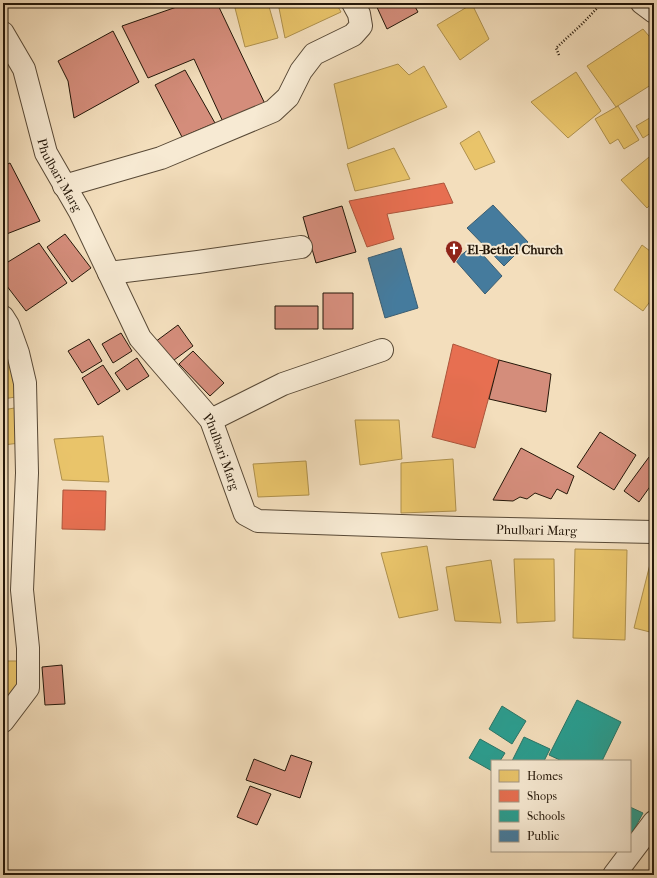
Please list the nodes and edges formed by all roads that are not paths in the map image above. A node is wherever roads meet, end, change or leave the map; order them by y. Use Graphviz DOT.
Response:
graph roads {
  1 [pos="353,3"];
  2 [pos="642,3"];
  3 [pos="654,12"];
  4 [pos="3,33"];
  5 [pos="64,186"];
  6 [pos="301,247"];
  7 [pos="109,273"];
  8 [pos="3,317"];
  9 [pos="382,350"];
  10 [pos="211,420"];
  11 [pos="654,532"];
  12 [pos="3,721"];
  13 [pos="654,822"];
  14 [pos="614,875"];
  1 -- 5 [label="street"];
  2 -- 3 [label="street"];
  4 -- 5 [label="street, Phulbari Marg"];
  5 -- 7 [label="street, Phulbari Marg"];
  6 -- 7 [label="street"];
  7 -- 10 [label="street, Phulbari Marg"];
  8 -- 12 [label="street"];
  9 -- 10 [label="street"];
  10 -- 11 [label="street, Phulbari Marg"];
  13 -- 14 [label="street"];
}
